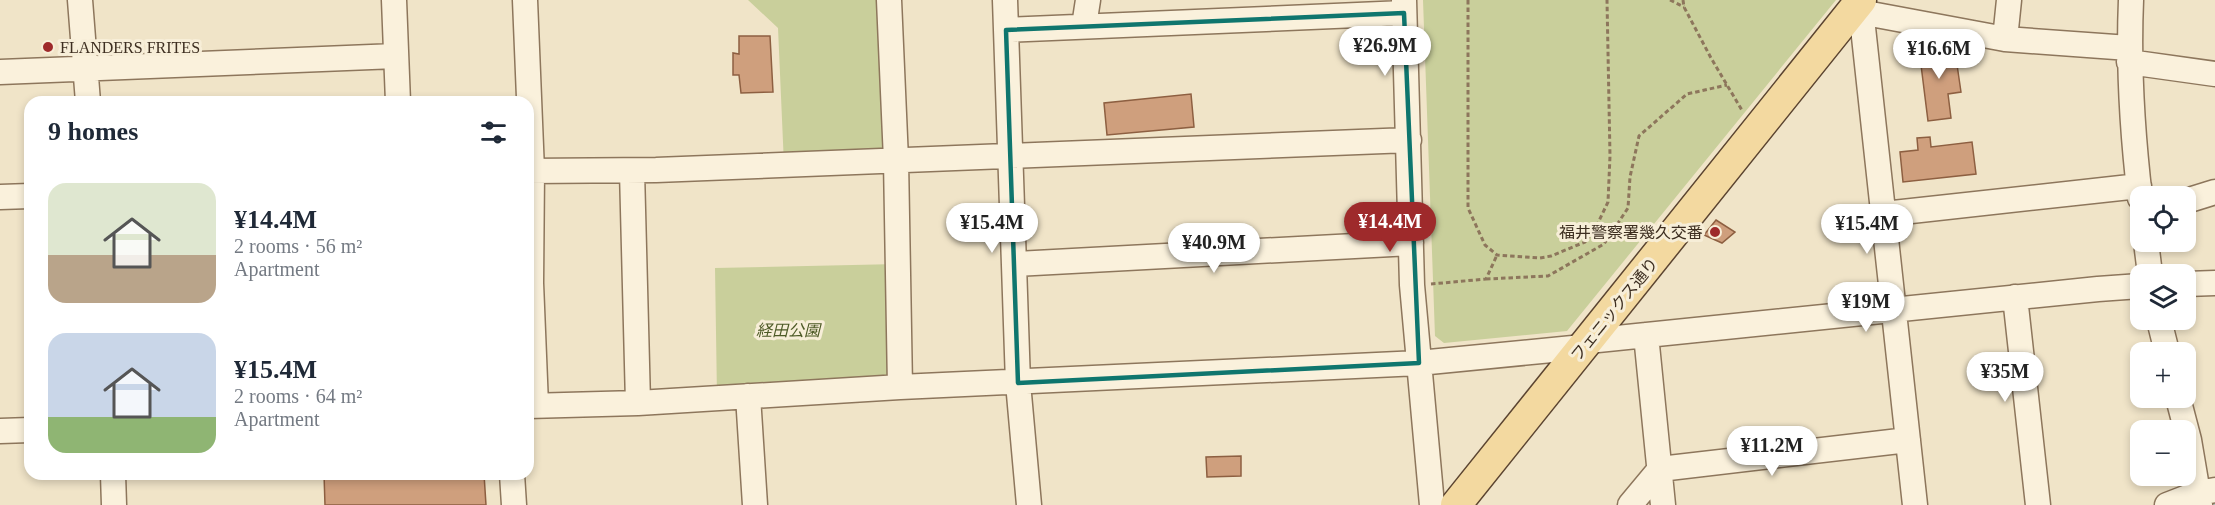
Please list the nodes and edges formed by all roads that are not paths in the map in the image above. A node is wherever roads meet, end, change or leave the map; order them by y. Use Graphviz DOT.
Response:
graph roads {
  1 [pos="80,0"];
  2 [pos="394,0"];
  3 [pos="525,0"];
  4 [pos="889,0"];
  5 [pos="1005,0"];
  6 [pos="1088,0"];
  7 [pos="2008,0"];
  8 [pos="2131,0"];
  9 [pos="1860,3"];
  10 [pos="1404,7"];
  11 [pos="1243,11"];
  12 [pos="1084,26"];
  13 [pos="1006,30"];
  14 [pos="2005,39"];
  15 [pos="2129,55"];
  16 [pos="396,56"];
  17 [pos="86,69"];
  18 [pos="0,72"];
  19 [pos="2215,74"];
  20 [pos="88,96"];
  21 [pos="398,96"];
  22 [pos="528,96"];
  23 [pos="1409,140"];
  24 [pos="1009,155"];
  25 [pos="896,160"];
  26 [pos="534,171"];
  27 [pos="632,171"];
  28 [pos="2139,186"];
  29 [pos="2215,192"];
  30 [pos="2130,193"];
  31 [pos="24,195"];
  32 [pos="0,197"];
  33 [pos="2196,198"];
  34 [pos="1884,214"];
  35 [pos="1411,243"];
  36 [pos="1014,264"];
  37 [pos="2215,283"];
  38 [pos="2196,284"];
  39 [pos="2130,287"];
  40 [pos="2015,297"];
  41 [pos="1895,309"];
  42 [pos="1646,334"];
  43 [pos="1585,344"];
  44 [pos="1419,363"];
  45 [pos="1018,383"];
  46 [pos="900,387"];
  47 [pos="748,396"];
  48 [pos="638,403"];
  49 [pos="534,406"];
  50 [pos="2181,408"];
  51 [pos="24,430"];
  52 [pos="0,431"];
  53 [pos="1908,440"];
  54 [pos="1660,469"];
  55 [pos="113,480"];
  56 [pos="512,480"];
  57 [pos="2203,497"];
  58 [pos="114,505"];
  59 [pos="514,505"];
  60 [pos="755,505"];
  61 [pos="1029,505"];
  62 [pos="1434,505"];
  63 [pos="1630,505"];
  64 [pos="1664,505"];
  65 [pos="1915,505"];
  66 [pos="2038,505"];
  67 [pos="2167,505"];
  1 -- 17 [label="street"];
  2 -- 16 [label="street"];
  3 -- 22 [label="street"];
  4 -- 25 [label="street"];
  5 -- 13 [label="street"];
  6 -- 12 [label="street"];
  7 -- 14 [label="street"];
  8 -- 15 [label="street"];
  9 -- 14 [label="street"];
  9 -- 34 [label="street"];
  9 -- 43 [label="main road, フェニックス通り"];
  10 -- 11 [label="street"];
  10 -- 23 [label="street"];
  11 -- 12 [label="street"];
  12 -- 13 [label="street"];
  13 -- 24 [label="street"];
  14 -- 15 [label="street"];
  15 -- 19 [label="street"];
  15 -- 28 [label="street"];
  16 -- 17 [label="street"];
  16 -- 21 [label="street"];
  17 -- 18 [label="street"];
  17 -- 20 [label="street"];
  23 -- 24 [label="street"];
  23 -- 35 [label="street"];
  24 -- 25 [label="street"];
  24 -- 36 [label="street"];
  25 -- 27 [label="street"];
  25 -- 46 [label="street"];
  26 -- 27 [label="street"];
  27 -- 48 [label="street"];
  29 -- 33 [label="street"];
  30 -- 34 [label="street"];
  31 -- 32 [label="street"];
  34 -- 41 [label="street"];
  35 -- 36 [label="street"];
  35 -- 44 [label="street"];
  36 -- 45 [label="street"];
  37 -- 38 [label="street"];
  39 -- 40 [label="street"];
  40 -- 41 [label="street"];
  40 -- 66 [label="street"];
  41 -- 42 [label="street"];
  41 -- 53 [label="street"];
  42 -- 43 [label="street"];
  42 -- 54 [label="street"];
  43 -- 44 [label="street"];
  43 -- 62 [label="main road, フェニックス通り"];
  44 -- 45 [label="street"];
  44 -- 62 [label="street"];
  45 -- 46 [label="street"];
  45 -- 61 [label="street"];
  46 -- 47 [label="street"];
  47 -- 48 [label="street"];
  47 -- 60 [label="street"];
  48 -- 49 [label="street"];
  50 -- 57 [label="street"];
  51 -- 52 [label="street"];
  53 -- 54 [label="street"];
  53 -- 65 [label="street"];
  54 -- 63 [label="street"];
  54 -- 64 [label="street"];
  55 -- 58 [label="street"];
  56 -- 59 [label="street"];
  57 -- 67 [label="street"];
}
